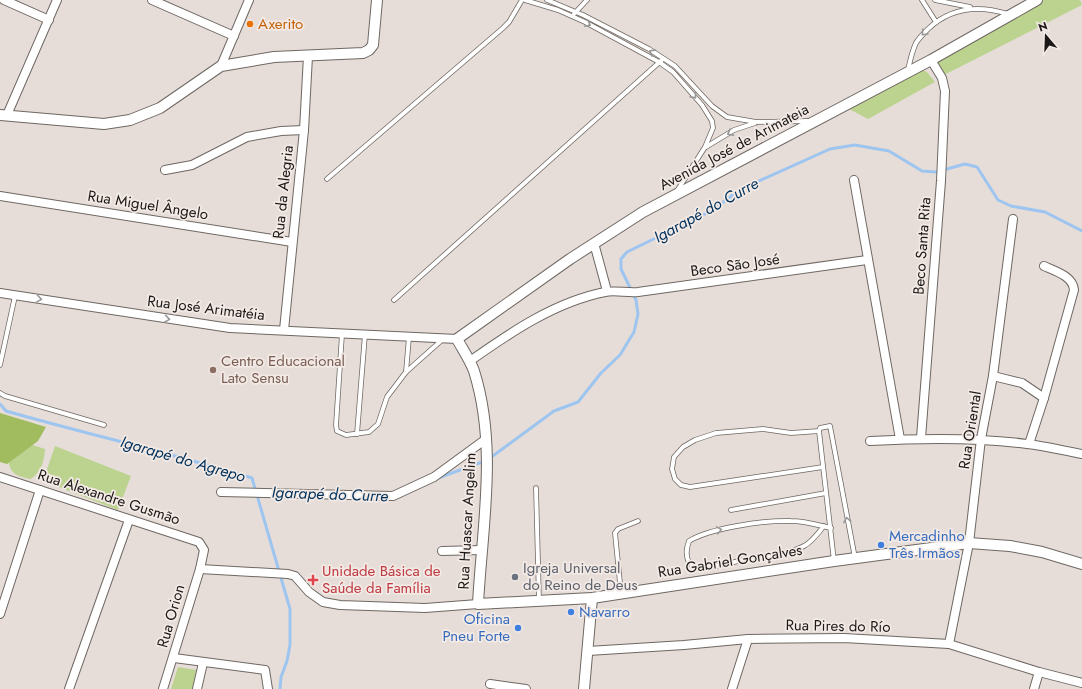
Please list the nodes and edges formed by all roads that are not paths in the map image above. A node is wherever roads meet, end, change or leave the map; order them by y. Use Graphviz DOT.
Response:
graph roads {
  1 [pos="4,0"];
  2 [pos="57,0"];
  3 [pos="152,0"];
  4 [pos="249,0"];
  5 [pos="377,0"];
  6 [pos="522,0"];
  7 [pos="525,0"];
  8 [pos="547,0"];
  9 [pos="587,0"];
  10 [pos="922,0"];
  11 [pos="935,0"];
  12 [pos="1037,0"];
  13 [pos="972,8"];
  14 [pos="575,12"];
  15 [pos="1010,15"];
  16 [pos="572,17"];
  17 [pos="49,20"];
  18 [pos="936,22"];
  19 [pos="234,36"];
  20 [pos="308,56"];
  21 [pos="661,60"];
  22 [pos="931,60"];
  23 [pos="221,66"];
  24 [pos="908,72"];
  25 [pos="3,115"];
  26 [pos="815,121"];
  27 [pos="756,122"];
  28 [pos="304,130"];
  29 [pos="705,147"];
  30 [pos="164,170"];
  31 [pos="327,180"];
  32 [pos="854,180"];
  33 [pos="675,194"];
  34 [pos="0,196"];
  35 [pos="1013,219"];
  36 [pos="292,242"];
  37 [pos="594,243"];
  38 [pos="867,260"];
  39 [pos="1044,266"];
  40 [pos="607,291"];
  41 [pos="0,293"];
  42 [pos="15,296"];
  43 [pos="394,300"];
  44 [pos="284,330"];
  45 [pos="342,333"];
  46 [pos="364,334"];
  47 [pos="409,336"];
  48 [pos="443,338"];
  49 [pos="457,339"];
  50 [pos="470,362"];
  51 [pos="0,365"];
  52 [pos="406,372"];
  53 [pos="992,376"];
  54 [pos="0,393"];
  55 [pos="1044,398"];
  56 [pos="104,425"];
  57 [pos="819,431"];
  58 [pos="357,434"];
  59 [pos="921,438"];
  60 [pos="486,439"];
  61 [pos="900,439"];
  62 [pos="981,439"];
  63 [pos="870,441"];
  64 [pos="1029,444"];
  65 [pos="1082,454"];
  66 [pos="824,467"];
  67 [pos="0,477"];
  68 [pos="536,488"];
  69 [pos="40,490"];
  70 [pos="221,492"];
  71 [pos="826,493"];
  72 [pos="731,510"];
  73 [pos="129,520"];
  74 [pos="638,521"];
  75 [pos="824,526"];
  76 [pos="831,528"];
  77 [pos="969,543"];
  78 [pos="204,550"];
  79 [pos="481,550"];
  80 [pos="442,551"];
  81 [pos="855,558"];
  82 [pos="834,561"];
  83 [pos="1082,564"];
  84 [pos="200,569"];
  85 [pos="621,593"];
  86 [pos="592,598"];
  87 [pos="539,601"];
  88 [pos="478,604"];
  89 [pos="0,614"];
  90 [pos="748,639"];
  91 [pos="949,644"];
  92 [pos="588,651"];
  93 [pos="174,658"];
  94 [pos="203,663"];
  95 [pos="1039,672"];
  96 [pos="490,684"];
  97 [pos="1078,684"];
  98 [pos="69,689"];
  99 [pos="163,689"];
  100 [pos="197,689"];
  101 [pos="268,689"];
  102 [pos="526,689"];
  103 [pos="584,689"];
  104 [pos="732,689"];
  105 [pos="1034,689"];
  1 -- 17 [label="street"];
  2 -- 17 [label="street"];
  3 -- 19 [label="street"];
  4 -- 19 [label="street"];
  5 -- 20 [label="street"];
  6 -- 31 [label="lane"];
  7 -- 16 [label="lane"];
  8 -- 14 [label="lane"];
  9 -- 14 [label="lane"];
  10 -- 18 [label="lane"];
  11 -- 13 [label="lane"];
  12 -- 15 [label="street, Avenida José de Arimateia"];
  13 -- 15 [label="lane"];
  13 -- 18 [label="lane"];
  14 -- 16 [label="lane"];
  21 -- 14 [label="lane, one-way"];
  15 -- 22 [label="street, Avenida José de Arimateia"];
  16 -- 21 [label="lane, one-way"];
  17 -- 25 [label="street"];
  18 -- 24 [label="lane, one-way"];
  19 -- 23 [label="street"];
  20 -- 23 [label="street"];
  20 -- 28 [label="street, Rua da Alegria"];
  21 -- 27 [label="lane"];
  21 -- 29 [label="lane, one-way"];
  21 -- 43 [label="lane"];
  22 -- 24 [label="street, Avenida José de Arimateia"];
  22 -- 59 [label="street, Beco Santa Rita"];
  23 -- 25 [label="street"];
  24 -- 26 [label="street, Avenida José de Arimateia"];
  26 -- 27 [label="lane"];
  26 -- 33 [label="street, Avenida José de Arimateia"];
  27 -- 29 [label="lane, one-way"];
  28 -- 30 [label="street"];
  28 -- 36 [label="street, Rua da Alegria"];
  29 -- 33 [label="lane"];
  32 -- 38 [label="street"];
  33 -- 37 [label="street, Avenida José de Arimateia"];
  34 -- 36 [label="street, Rua Miguel Ângelo"];
  35 -- 53 [label="street, Rua Oriental"];
  36 -- 44 [label="street, Rua da Alegria"];
  37 -- 40 [label="street"];
  37 -- 49 [label="street, Avenida José de Arimateia"];
  38 -- 40 [label="street, Beco São José"];
  38 -- 61 [label="street"];
  39 -- 55 [label="street"];
  40 -- 50 [label="street, Beco São José"];
  41 -- 42 [label="street, Rua José Arimatéia"];
  42 -- 44 [label="street, Rua José Arimatéia, one-way"];
  42 -- 51 [label="lane"];
  44 -- 45 [label="street, Rua José Arimatéia"];
  45 -- 46 [label="street, Rua José Arimatéia"];
  45 -- 58 [label="lane"];
  46 -- 47 [label="street, Rua José Arimatéia"];
  46 -- 58 [label="lane"];
  47 -- 48 [label="street, Rua José Arimatéia"];
  47 -- 52 [label="lane"];
  48 -- 49 [label="street, Rua José Arimatéia"];
  48 -- 52 [label="lane"];
  49 -- 50 [label="street, Rua Huascar Angelim"];
  50 -- 60 [label="street, Rua Huascar Angelim"];
  52 -- 58 [label="lane"];
  53 -- 55 [label="street"];
  53 -- 62 [label="street, Rua Oriental"];
  54 -- 56 [label="lane"];
  55 -- 64 [label="street"];
  57 -- 66 [label="lane"];
  57 -- 66 [label="lane"];
  81 -- 57 [label="lane, one-way"];
  59 -- 61 [label="street"];
  59 -- 62 [label="street"];
  60 -- 70 [label="street, Rua Huascar Angelim"];
  60 -- 79 [label="street, Rua Huascar Angelim"];
  61 -- 63 [label="street"];
  62 -- 64 [label="street"];
  62 -- 77 [label="street, Rua Oriental"];
  64 -- 65 [label="street"];
  66 -- 71 [label="lane"];
  67 -- 69 [label="street, Rua Alexandre Gusmão"];
  68 -- 87 [label="lane"];
  69 -- 73 [label="street, Rua Alexandre Gusmão"];
  69 -- 89 [label="street"];
  71 -- 72 [label="lane"];
  71 -- 76 [label="lane"];
  73 -- 78 [label="street, Rua Alexandre Gusmão"];
  73 -- 98 [label="street"];
  74 -- 85 [label="lane"];
  75 -- 75 [label="lane, one-way"];
  75 -- 76 [label="lane"];
  76 -- 82 [label="lane"];
  77 -- 81 [label="street, Rua Gabriel Gonçalves"];
  77 -- 83 [label="street, Rua Gabriel Gonçalves"];
  77 -- 91 [label="street, Rua Oriental"];
  78 -- 84 [label="street, Rua Orion"];
  79 -- 80 [label="street"];
  79 -- 88 [label="street, Rua Huascar Angelim"];
  81 -- 82 [label="street, Rua Gabriel Gonçalves"];
  82 -- 85 [label="street, Rua Gabriel Gonçalves"];
  84 -- 88 [label="street, Rua Gabriel Gonçalves"];
  84 -- 93 [label="street, Rua Orion"];
  85 -- 86 [label="street, Rua Gabriel Gonçalves"];
  86 -- 87 [label="street, Rua Gabriel Gonçalves"];
  86 -- 92 [label="street"];
  87 -- 88 [label="street, Rua Gabriel Gonçalves"];
  90 -- 91 [label="street, Rua Pires do Río"];
  90 -- 92 [label="street, Rua Pires do Río"];
  90 -- 104 [label="street"];
  91 -- 95 [label="street, Rua Pires do Río"];
  92 -- 103 [label="street"];
  93 -- 94 [label="street"];
  93 -- 99 [label="street, Rua Orion"];
  94 -- 100 [label="street"];
  94 -- 101 [label="street"];
  95 -- 97 [label="street, Rua Pires do Río"];
  95 -- 105 [label="street"];
  96 -- 102 [label="street"];
}
